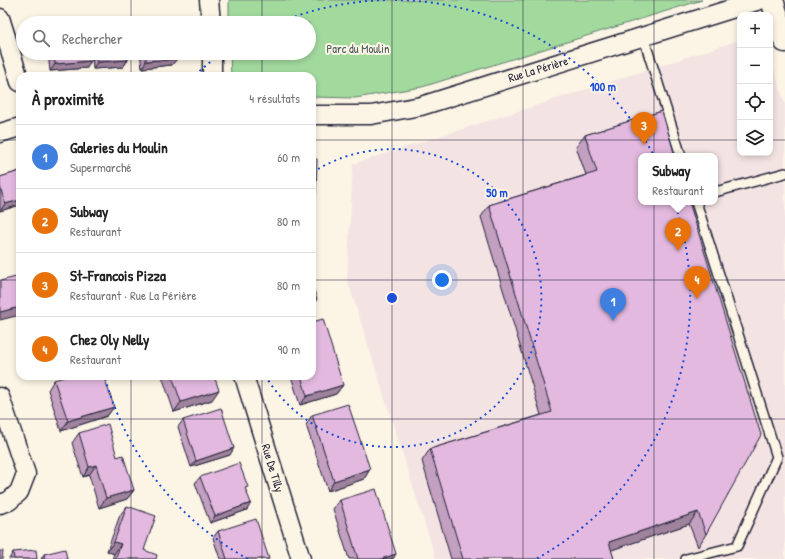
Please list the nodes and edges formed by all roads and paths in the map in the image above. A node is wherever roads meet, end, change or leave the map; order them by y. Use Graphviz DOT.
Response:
graph roads {
  1 [pos="209,0"];
  2 [pos="760,0"];
  3 [pos="772,0"];
  4 [pos="210,16"];
  5 [pos="0,18"];
  6 [pos="643,36"];
  7 [pos="785,41"];
  8 [pos="212,60"];
  9 [pos="17,72"];
  10 [pos="212,72"];
  11 [pos="316,115"];
  12 [pos="16,128"];
  13 [pos="0,133"];
  14 [pos="680,153"];
  15 [pos="785,173"];
  16 [pos="718,191"];
  17 [pos="697,205"];
  18 [pos="245,380"];
  19 [pos="0,397"];
  20 [pos="781,456"];
  21 [pos="0,504"];
  22 [pos="302,559"];
  23 [pos="686,559"];
  1 -- 4 [label="street"];
  2 -- 6 [label="street, Rue La Périère"];
  3 -- 7 [label="street"];
  5 -- 9 [label="street"];
  6 -- 11 [label="street, Rue La Périère"];
  6 -- 14 [label="lane"];
  8 -- 10 [label="street"];
  12 -- 13 [label="street"];
  15 -- 16 [label="lane"];
  17 -- 20 [label="lane"];
  18 -- 22 [label="street, Rue De Tilly"];
  19 -- 21 [label="street"];
  20 -- 23 [label="lane"];
}
